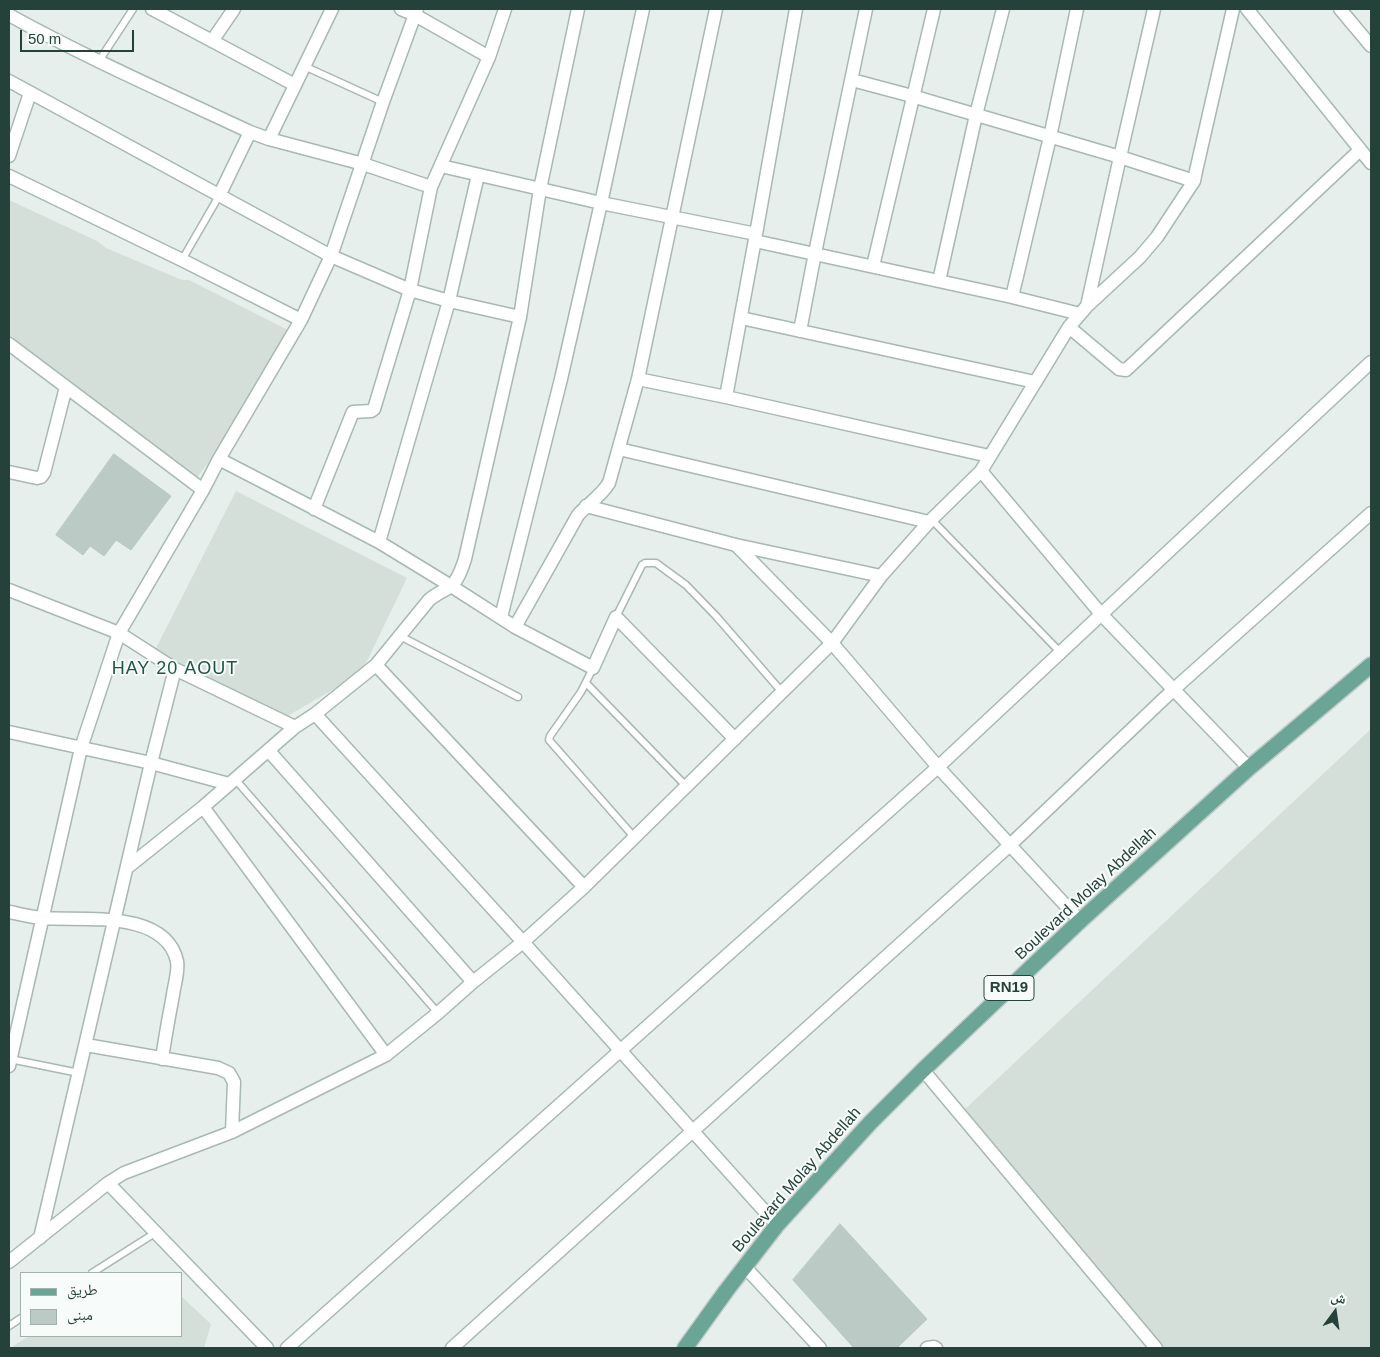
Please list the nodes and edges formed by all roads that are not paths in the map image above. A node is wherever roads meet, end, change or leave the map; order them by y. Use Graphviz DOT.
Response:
graph roads {
  1 [pos="133,9"];
  2 [pos="152,9"];
  3 [pos="234,9"];
  4 [pos="332,9"];
  5 [pos="401,9"];
  6 [pos="505,9"];
  7 [pos="578,9"];
  8 [pos="643,9"];
  9 [pos="716,9"];
  10 [pos="796,9"];
  11 [pos="866,9"];
  12 [pos="934,9"];
  13 [pos="1003,9"];
  14 [pos="1077,9"];
  15 [pos="1154,9"];
  16 [pos="1233,9"];
  17 [pos="1247,9"];
  18 [pos="1340,9"];
  19 [pos="416,12"];
  20 [pos="9,15"];
  21 [pos="212,41"];
  22 [pos="1371,46"];
  23 [pos="489,57"];
  24 [pos="99,61"];
  25 [pos="304,66"];
  26 [pos="852,80"];
  27 [pos="9,81"];
  28 [pos="295,85"];
  29 [pos="30,93"];
  30 [pos="912,96"];
  31 [pos="383,102"];
  32 [pos="976,115"];
  33 [pos="250,132"];
  34 [pos="1050,137"];
  35 [pos="269,139"];
  36 [pos="1360,150"];
  37 [pos="9,156"];
  38 [pos="1120,157"];
  39 [pos="1371,163"];
  40 [pos="362,164"];
  41 [pos="441,166"];
  42 [pos="478,175"];
  43 [pos="9,176"];
  44 [pos="1194,181"];
  45 [pos="431,186"];
  46 [pos="540,189"];
  47 [pos="219,196"];
  48 [pos="601,203"];
  49 [pos="672,218"];
  50 [pos="756,237"];
  51 [pos="814,253"];
  52 [pos="331,256"];
  53 [pos="182,260"];
  54 [pos="873,266"];
  55 [pos="939,281"];
  56 [pos="410,290"];
  57 [pos="1012,297"];
  58 [pos="449,301"];
  59 [pos="1084,310"];
  60 [pos="520,317"];
  61 [pos="741,318"];
  62 [pos="301,320"];
  63 [pos="1069,327"];
  64 [pos="800,331"];
  65 [pos="9,344"];
  66 [pos="1371,362"];
  67 [pos="638,379"];
  68 [pos="1035,382"];
  69 [pos="66,387"];
  70 [pos="726,397"];
  71 [pos="619,449"];
  72 [pos="989,456"];
  73 [pos="219,460"];
  74 [pos="981,471"];
  75 [pos="9,472"];
  76 [pos="203,490"];
  77 [pos="586,506"];
  78 [pos="314,509"];
  79 [pos="1371,513"];
  80 [pos="930,521"];
  81 [pos="379,542"];
  82 [pos="736,545"];
  83 [pos="882,576"];
  84 [pos="451,586"];
  85 [pos="9,590"];
  86 [pos="1101,614"];
  87 [pos="502,617"];
  88 [pos="616,617"];
  89 [pos="515,627"];
  90 [pos="119,634"];
  91 [pos="400,636"];
  92 [pos="832,643"];
  93 [pos="1060,652"];
  94 [pos="1371,664"];
  95 [pos="376,665"];
  96 [pos="593,668"];
  97 [pos="175,669"];
  98 [pos="586,683"];
  99 [pos="1173,690"];
  100 [pos="782,693"];
  101 [pos="518,697"];
  102 [pos="315,714"];
  103 [pos="295,727"];
  104 [pos="9,732"];
  105 [pos="735,739"];
  106 [pos="80,748"];
  107 [pos="269,751"];
  108 [pos="151,763"];
  109 [pos="938,767"];
  110 [pos="1249,768"];
  111 [pos="232,781"];
  112 [pos="686,787"];
  113 [pos="203,807"];
  114 [pos="635,838"];
  115 [pos="1010,845"];
  116 [pos="128,866"];
  117 [pos="584,888"];
  118 [pos="9,912"];
  119 [pos="42,918"];
  120 [pos="115,920"];
  121 [pos="1080,921"];
  122 [pos="523,942"];
  123 [pos="473,982"];
  124 [pos="438,1013"];
  125 [pos="86,1045"];
  126 [pos="620,1050"];
  127 [pos="386,1056"];
  128 [pos="162,1059"];
  129 [pos="9,1062"];
  130 [pos="923,1070"];
  131 [pos="79,1073"];
  132 [pos="693,1130"];
  133 [pos="232,1132"];
  134 [pos="108,1183"];
  135 [pos="777,1225"];
  136 [pos="155,1233"];
  137 [pos="40,1238"];
  138 [pos="9,1262"];
  139 [pos="745,1266"];
  140 [pos="94,1272"];
  141 [pos="20,1319"];
  142 [pos="9,1326"];
  143 [pos="267,1348"];
  144 [pos="287,1348"];
  145 [pos="452,1348"];
  146 [pos="685,1348"];
  147 [pos="820,1348"];
  148 [pos="927,1348"];
  149 [pos="936,1348"];
  150 [pos="1156,1348"];
  1 -- 24 [label="lane"];
  2 -- 21 [label="street"];
  3 -- 21 [label="street"];
  4 -- 25 [label="street"];
  5 -- 19 [label="street"];
  6 -- 23 [label="street"];
  7 -- 46 [label="street"];
  8 -- 48 [label="street"];
  9 -- 49 [label="street"];
  10 -- 50 [label="street"];
  11 -- 26 [label="street"];
  12 -- 30 [label="street"];
  13 -- 32 [label="street"];
  14 -- 34 [label="street"];
  15 -- 38 [label="street"];
  16 -- 44 [label="street"];
  17 -- 36 [label="street"];
  18 -- 22 [label="street"];
  19 -- 23 [label="street"];
  19 -- 31 [label="street"];
  20 -- 24 [label="street"];
  21 -- 28 [label="street"];
  23 -- 41 [label="street"];
  24 -- 33 [label="street"];
  25 -- 28 [label="street"];
  25 -- 31 [label="lane"];
  26 -- 30 [label="street"];
  26 -- 51 [label="street"];
  27 -- 29 [label="street"];
  28 -- 35 [label="street"];
  29 -- 37 [label="street"];
  29 -- 47 [label="street"];
  30 -- 32 [label="street"];
  30 -- 54 [label="street"];
  31 -- 40 [label="street"];
  32 -- 34 [label="street"];
  32 -- 55 [label="street"];
  33 -- 35 [label="street"];
  33 -- 47 [label="street"];
  34 -- 38 [label="street"];
  34 -- 57 [label="street"];
  35 -- 40 [label="street"];
  36 -- 39 [label="street"];
  36 -- 63 [label="street"];
  38 -- 44 [label="street"];
  38 -- 59 [label="street"];
  40 -- 45 [label="street"];
  40 -- 52 [label="street"];
  41 -- 42 [label="street"];
  41 -- 45 [label="street"];
  42 -- 46 [label="street"];
  42 -- 58 [label="street"];
  43 -- 53 [label="street"];
  44 -- 59 [label="street"];
  45 -- 56 [label="street"];
  46 -- 48 [label="street"];
  46 -- 60 [label="street"];
  47 -- 52 [label="street"];
  47 -- 53 [label="lane"];
  48 -- 49 [label="street"];
  48 -- 87 [label="street"];
  49 -- 50 [label="street"];
  49 -- 67 [label="street"];
  50 -- 51 [label="street"];
  50 -- 61 [label="street"];
  51 -- 54 [label="street"];
  51 -- 64 [label="street"];
  52 -- 56 [label="street"];
  52 -- 62 [label="street"];
  53 -- 62 [label="street"];
  54 -- 55 [label="street"];
  55 -- 57 [label="street"];
  56 -- 58 [label="street"];
  56 -- 78 [label="street"];
  57 -- 59 [label="street"];
  58 -- 60 [label="street"];
  58 -- 81 [label="street"];
  59 -- 63 [label="street"];
  60 -- 84 [label="street"];
  61 -- 64 [label="street"];
  61 -- 70 [label="street"];
  62 -- 73 [label="street"];
  63 -- 68 [label="street"];
  64 -- 68 [label="street"];
  65 -- 69 [label="street"];
  66 -- 86 [label="street"];
  67 -- 70 [label="street"];
  67 -- 71 [label="street"];
  68 -- 72 [label="street"];
  69 -- 75 [label="street"];
  69 -- 76 [label="street"];
  70 -- 72 [label="street"];
  71 -- 77 [label="street"];
  71 -- 80 [label="street"];
  72 -- 74 [label="street"];
  73 -- 76 [label="street"];
  73 -- 78 [label="street"];
  74 -- 80 [label="street"];
  74 -- 86 [label="street"];
  76 -- 90 [label="street"];
  77 -- 82 [label="street"];
  77 -- 89 [label="street"];
  78 -- 81 [label="street"];
  79 -- 99 [label="street"];
  80 -- 83 [label="street"];
  80 -- 93 [label="lane"];
  81 -- 84 [label="street"];
  82 -- 83 [label="street"];
  82 -- 92 [label="street"];
  83 -- 92 [label="street"];
  84 -- 87 [label="street"];
  84 -- 91 [label="street"];
  85 -- 90 [label="street"];
  86 -- 93 [label="street"];
  86 -- 99 [label="street"];
  87 -- 89 [label="street"];
  88 -- 96 [label="street"];
  88 -- 100 [label="lane"];
  88 -- 105 [label="street"];
  89 -- 96 [label="street"];
  90 -- 97 [label="street"];
  90 -- 106 [label="street"];
  91 -- 95 [label="street"];
  91 -- 101 [label="lane"];
  92 -- 100 [label="street"];
  92 -- 109 [label="street"];
  93 -- 109 [label="street"];
  94 -- 110 [label="main road, Boulevard Molay Abdellah / RN19"];
  95 -- 102 [label="street"];
  95 -- 117 [label="street"];
  96 -- 98 [label="lane"];
  97 -- 103 [label="street"];
  97 -- 108 [label="street"];
  98 -- 112 [label="lane"];
  98 -- 114 [label="lane"];
  99 -- 110 [label="street"];
  99 -- 115 [label="street"];
  100 -- 105 [label="street"];
  102 -- 103 [label="street"];
  102 -- 122 [label="street"];
  103 -- 107 [label="street"];
  104 -- 106 [label="street"];
  105 -- 112 [label="street"];
  106 -- 108 [label="street"];
  106 -- 119 [label="street"];
  107 -- 111 [label="street"];
  107 -- 123 [label="street"];
  108 -- 111 [label="street"];
  108 -- 116 [label="street"];
  109 -- 115 [label="street"];
  109 -- 126 [label="street"];
  110 -- 121 [label="main road, Boulevard Molay Abdellah / RN19"];
  111 -- 113 [label="street"];
  111 -- 124 [label="lane"];
  112 -- 114 [label="street"];
  113 -- 116 [label="street"];
  113 -- 127 [label="street"];
  114 -- 117 [label="street"];
  115 -- 121 [label="street"];
  115 -- 132 [label="street"];
  116 -- 120 [label="street"];
  117 -- 122 [label="street"];
  118 -- 119 [label="street"];
  119 -- 120 [label="street"];
  119 -- 129 [label="street"];
  120 -- 125 [label="street"];
  120 -- 128 [label="street"];
  121 -- 130 [label="main road, Boulevard Molay Abdellah / RN19"];
  122 -- 123 [label="street"];
  122 -- 126 [label="street"];
  123 -- 124 [label="street"];
  124 -- 127 [label="street"];
  125 -- 128 [label="street"];
  125 -- 131 [label="street"];
  126 -- 132 [label="street"];
  126 -- 144 [label="street"];
  127 -- 133 [label="street"];
  128 -- 133 [label="street"];
  129 -- 131 [label="lane"];
  130 -- 135 [label="main road, Boulevard Molay Abdellah / RN19"];
  130 -- 150 [label="street"];
  131 -- 137 [label="street"];
  132 -- 135 [label="street"];
  132 -- 145 [label="street"];
  133 -- 134 [label="street"];
  134 -- 136 [label="street"];
  134 -- 137 [label="street"];
  135 -- 139 [label="main road, Boulevard Molay Abdellah / RN19"];
  136 -- 140 [label="lane"];
  136 -- 143 [label="street"];
  137 -- 138 [label="street"];
  139 -- 146 [label="main road, Boulevard Molay Abdellah / RN19"];
  139 -- 147 [label="street"];
  141 -- 142 [label="lane"];
  148 -- 149 [label="street"];
}
